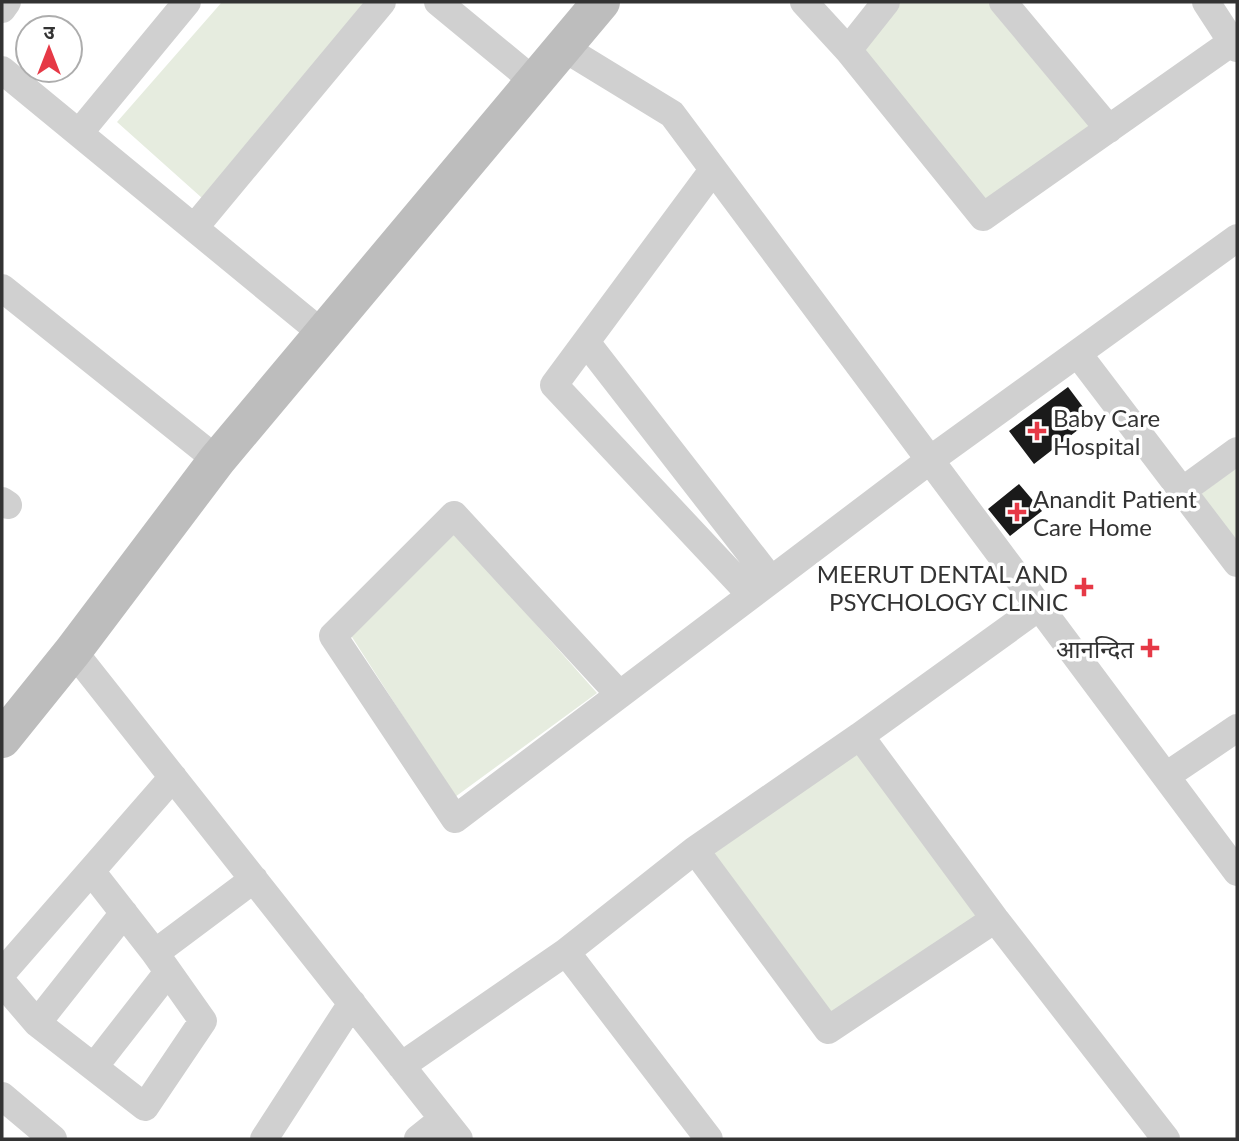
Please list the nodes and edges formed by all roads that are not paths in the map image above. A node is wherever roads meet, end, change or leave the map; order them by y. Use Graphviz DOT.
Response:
graph roads {
  1 [pos="7,2"];
  2 [pos="187,2"];
  3 [pos="382,2"];
  4 [pos="438,2"];
  5 [pos="601,2"];
  6 [pos="804,2"];
  7 [pos="886,2"];
  8 [pos="1003,2"];
  9 [pos="1206,2"];
  10 [pos="2,9"];
  11 [pos="1236,43"];
  12 [pos="564,48"];
  13 [pos="848,50"];
  14 [pos="2,70"];
  15 [pos="536,82"];
  16 [pos="1109,128"];
  17 [pos="79,133"];
  18 [pos="713,170"];
  19 [pos="194,228"];
  20 [pos="1237,239"];
  21 [pos="2,288"];
  22 [pos="323,334"];
  23 [pos="586,342"];
  24 [pos="1078,354"];
  25 [pos="1237,451"];
  26 [pos="217,460"];
  27 [pos="930,460"];
  28 [pos="1182,491"];
  29 [pos="1237,563"];
  30 [pos="761,588"];
  31 [pos="1040,607"];
  32 [pos="74,651"];
  33 [pos="620,694"];
  34 [pos="1237,727"];
  35 [pos="860,736"];
  36 [pos="2,738"];
  37 [pos="1166,776"];
  38 [pos="173,778"];
  39 [pos="695,850"];
  40 [pos="91,871"];
  41 [pos="1237,872"];
  42 [pos="254,879"];
  43 [pos="124,913"];
  44 [pos="995,919"];
  45 [pos="566,952"];
  46 [pos="161,963"];
  47 [pos="2,973"];
  48 [pos="2,982"];
  49 [pos="352,1003"];
  50 [pos="37,1023"];
  51 [pos="401,1066"];
  52 [pos="94,1067"];
  53 [pos="2,1097"];
  54 [pos="451,1129"];
  55 [pos="53,1139"];
  56 [pos="264,1139"];
  57 [pos="418,1139"];
  58 [pos="709,1139"];
  59 [pos="1166,1139"];
  1 -- 10 [label="street"];
  2 -- 17 [label="street"];
  3 -- 19 [label="street"];
  4 -- 15 [label="street"];
  5 -- 12 [label="street"];
  6 -- 13 [label="street"];
  7 -- 13 [label="street"];
  8 -- 16 [label="street"];
  9 -- 11 [label="street"];
  11 -- 16 [label="street"];
  12 -- 15 [label="street"];
  12 -- 18 [label="street"];
  13 -- 16 [label="street"];
  14 -- 17 [label="street"];
  15 -- 22 [label="street"];
  17 -- 19 [label="street"];
  18 -- 23 [label="street"];
  18 -- 27 [label="street"];
  19 -- 22 [label="street"];
  20 -- 24 [label="street"];
  21 -- 26 [label="street"];
  22 -- 26 [label="street"];
  23 -- 30 [label="street"];
  23 -- 30 [label="street"];
  24 -- 27 [label="street"];
  24 -- 28 [label="street"];
  25 -- 28 [label="street"];
  26 -- 32 [label="street"];
  27 -- 30 [label="street"];
  27 -- 31 [label="street"];
  28 -- 29 [label="street"];
  30 -- 33 [label="street"];
  31 -- 35 [label="street"];
  31 -- 37 [label="street"];
  32 -- 36 [label="street"];
  32 -- 38 [label="street"];
  33 -- 33 [label="street"];
  34 -- 37 [label="street"];
  35 -- 39 [label="street"];
  35 -- 44 [label="street"];
  37 -- 41 [label="street"];
  38 -- 40 [label="street"];
  38 -- 42 [label="street"];
  39 -- 44 [label="street"];
  39 -- 45 [label="street"];
  40 -- 43 [label="street"];
  40 -- 47 [label="street"];
  42 -- 46 [label="street"];
  42 -- 49 [label="street"];
  43 -- 46 [label="street"];
  43 -- 50 [label="street"];
  44 -- 59 [label="street"];
  45 -- 51 [label="street"];
  45 -- 58 [label="street"];
  46 -- 52 [label="street"];
  46 -- 52 [label="street"];
  48 -- 50 [label="street"];
  49 -- 51 [label="street"];
  49 -- 56 [label="street"];
  50 -- 52 [label="street"];
  51 -- 54 [label="street"];
  53 -- 55 [label="street"];
  54 -- 57 [label="street"];
}
